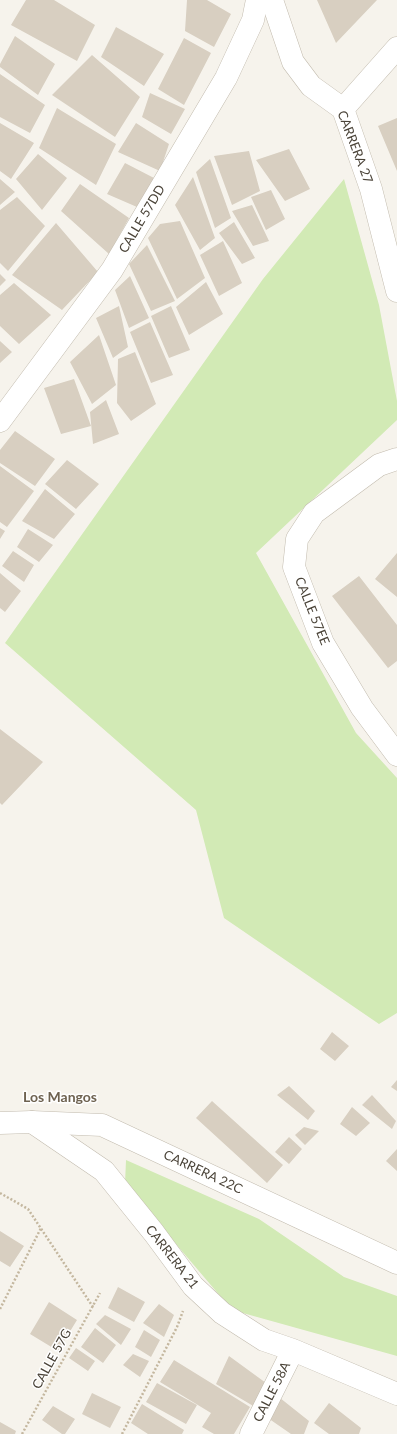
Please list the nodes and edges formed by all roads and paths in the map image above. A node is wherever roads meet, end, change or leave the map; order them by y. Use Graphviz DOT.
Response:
graph roads {
  1 [pos="257,0"];
  2 [pos="272,0"];
  3 [pos="397,48"];
  4 [pos="343,109"];
  5 [pos="397,291"];
  6 [pos="0,421"];
  7 [pos="397,459"];
  8 [pos="397,754"];
  9 [pos="32,1122"];
  10 [pos="0,1123"];
  11 [pos="0,1193"];
  12 [pos="41,1228"];
  13 [pos="397,1263"];
  14 [pos="193,1286"];
  15 [pos="100,1293"];
  16 [pos="93,1307"];
  17 [pos="0,1309"];
  18 [pos="293,1350"];
  19 [pos="397,1394"];
  20 [pos="22,1434"];
  21 [pos="122,1434"];
  22 [pos="251,1434"];
  1 -- 6 [label="street, CALLE 57DD"];
  2 -- 4 [label="street, CARRERA 27"];
  3 -- 4 [label="street"];
  4 -- 5 [label="street, CARRERA 27"];
  7 -- 8 [label="street, CALLE 57EE"];
  9 -- 10 [label="street, CARRERA 22C"];
  9 -- 13 [label="street, CARRERA 22C"];
  9 -- 14 [label="street, CARRERA 21"];
  11 -- 12 [label="path"];
  12 -- 16 [label="path"];
  12 -- 17 [label="path"];
  14 -- 18 [label="street, CARRERA 21"];
  14 -- 21 [label="path"];
  15 -- 16 [label="path, CALLE 57G"];
  16 -- 20 [label="path, CALLE 57G"];
  18 -- 19 [label="street, CARRERA 21"];
  18 -- 22 [label="street, CALLE 58A"];
}
